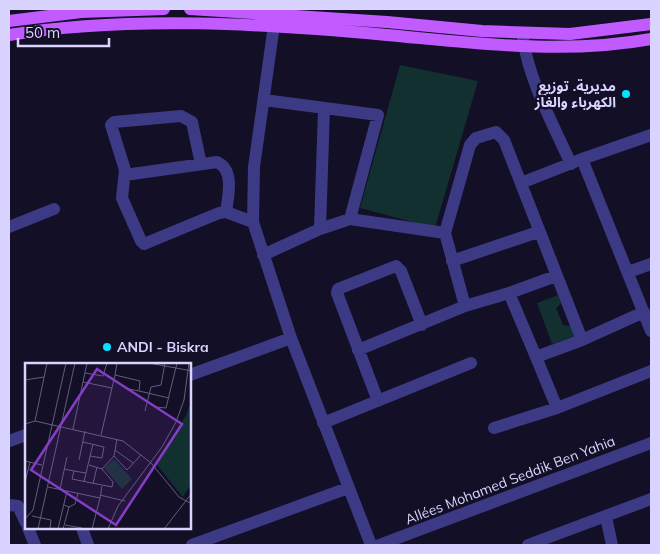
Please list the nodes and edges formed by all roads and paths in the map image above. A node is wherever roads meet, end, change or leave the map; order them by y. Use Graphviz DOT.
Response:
graph roads {
  1 [pos="164,9"];
  2 [pos="190,9"];
  3 [pos="277,11"];
  4 [pos="9,21"];
  5 [pos="651,24"];
  6 [pos="273,27"];
  7 [pos="609,30"];
  8 [pos="523,32"];
  9 [pos="9,35"];
  10 [pos="651,39"];
  11 [pos="611,44"];
  12 [pos="524,46"];
  13 [pos="264,100"];
  14 [pos="324,109"];
  15 [pos="651,135"];
  16 [pos="577,161"];
  17 [pos="201,164"];
  18 [pos="124,175"];
  19 [pos="520,183"];
  20 [pos="54,209"];
  21 [pos="226,212"];
  22 [pos="350,219"];
  23 [pos="254,222"];
  24 [pos="9,226"];
  25 [pos="320,229"];
  26 [pos="538,232"];
  27 [pos="445,234"];
  28 [pos="263,255"];
  29 [pos="452,261"];
  30 [pos="651,264"];
  31 [pos="628,272"];
  32 [pos="556,276"];
  33 [pos="509,293"];
  34 [pos="465,306"];
  35 [pos="644,312"];
  36 [pos="422,325"];
  37 [pos="651,331"];
  38 [pos="291,338"];
  39 [pos="582,340"];
  40 [pos="358,350"];
  41 [pos="536,357"];
  42 [pos="471,363"];
  43 [pos="651,371"];
  44 [pos="191,375"];
  45 [pos="378,401"];
  46 [pos="557,408"];
  47 [pos="323,423"];
  48 [pos="494,428"];
  49 [pos="25,435"];
  50 [pos="9,441"];
  51 [pos="651,443"];
  52 [pos="348,488"];
  53 [pos="651,499"];
  54 [pos="9,505"];
  55 [pos="606,517"];
  56 [pos="25,521"];
  57 [pos="28,529"];
  58 [pos="82,529"];
  59 [pos="35,545"];
  60 [pos="88,545"];
  61 [pos="192,545"];
  62 [pos="371,545"];
  63 [pos="379,545"];
  64 [pos="528,545"];
  65 [pos="612,545"];
  1 -- 4 [label="main road"];
  2 -- 3 [label="main road"];
  3 -- 6 [label="street"];
  3 -- 8 [label="main road"];
  5 -- 7 [label="main road"];
  6 -- 9 [label="main road"];
  6 -- 12 [label="main road"];
  6 -- 13 [label="street"];
  7 -- 8 [label="main road"];
  7 -- 11 [label="main road"];
  8 -- 12 [label="street"];
  10 -- 11 [label="main road"];
  11 -- 12 [label="main road"];
  12 -- 16 [label="street"];
  13 -- 14 [label="street"];
  13 -- 23 [label="street"];
  14 -- 22 [label="street"];
  14 -- 25 [label="street"];
  15 -- 16 [label="street"];
  16 -- 19 [label="street"];
  16 -- 31 [label="street"];
  17 -- 18 [label="street"];
  17 -- 18 [label="street"];
  17 -- 21 [label="street"];
  18 -- 21 [label="street"];
  19 -- 26 [label="street"];
  19 -- 27 [label="street"];
  20 -- 24 [label="street"];
  21 -- 23 [label="street"];
  22 -- 25 [label="street"];
  22 -- 27 [label="street"];
  23 -- 28 [label="street"];
  25 -- 28 [label="street"];
  26 -- 29 [label="street"];
  26 -- 32 [label="street"];
  27 -- 29 [label="street"];
  28 -- 38 [label="street"];
  29 -- 34 [label="street"];
  30 -- 31 [label="street"];
  31 -- 35 [label="street"];
  32 -- 33 [label="street"];
  32 -- 39 [label="street"];
  33 -- 34 [label="street"];
  33 -- 41 [label="street"];
  34 -- 36 [label="street"];
  35 -- 37 [label="street"];
  35 -- 39 [label="street"];
  36 -- 40 [label="street"];
  36 -- 40 [label="street"];
  38 -- 44 [label="street"];
  38 -- 47 [label="street"];
  39 -- 41 [label="street"];
  40 -- 45 [label="street"];
  41 -- 46 [label="street"];
  42 -- 45 [label="street"];
  43 -- 46 [label="street"];
  45 -- 47 [label="street"];
  46 -- 48 [label="street"];
  47 -- 52 [label="street"];
  49 -- 50 [label="street"];
  51 -- 63 [label="street, Allées Mohamed Seddik Ben Yahia"];
  52 -- 61 [label="street"];
  52 -- 62 [label="street"];
  53 -- 55 [label="street"];
  54 -- 56 [label="street"];
  55 -- 64 [label="street"];
  55 -- 65 [label="street"];
  57 -- 59 [label="street"];
  58 -- 60 [label="street"];
}
